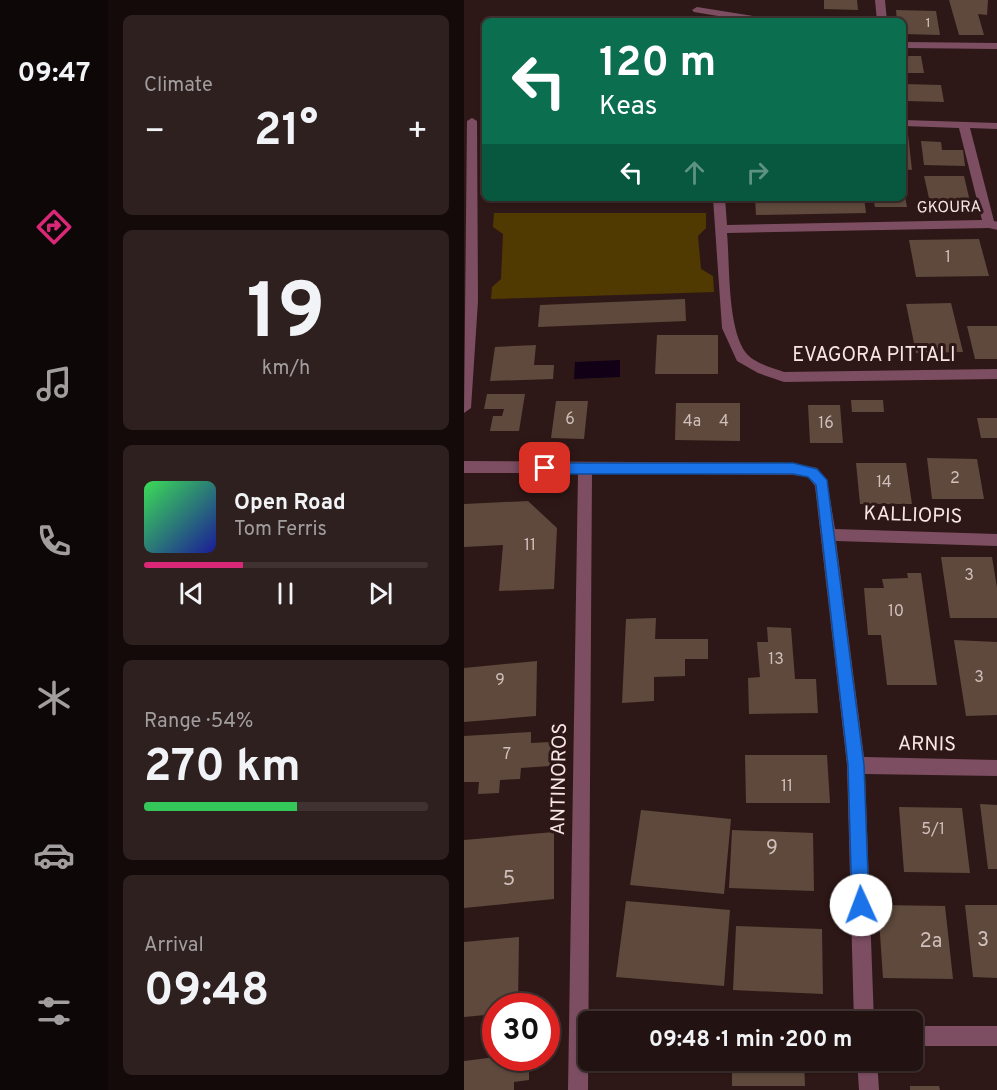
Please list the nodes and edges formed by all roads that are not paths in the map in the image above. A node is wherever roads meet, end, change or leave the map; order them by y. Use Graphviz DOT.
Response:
graph roads {
  1 [pos="880,0"];
  2 [pos="697,5"];
  3 [pos="753,18"];
  4 [pos="882,18"];
  5 [pos="906,45"];
  6 [pos="998,46"];
  7 [pos="478,121"];
  8 [pos="906,123"];
  9 [pos="964,125"];
  10 [pos="998,126"];
  11 [pos="468,191"];
  12 [pos="719,201"];
  13 [pos="993,225"];
  14 [pos="721,230"];
  15 [pos="998,374"];
  16 [pos="464,408"];
  17 [pos="464,467"];
  18 [pos="585,469"];
  19 [pos="827,535"];
  20 [pos="998,540"];
  21 [pos="856,765"];
  22 [pos="998,768"];
  23 [pos="864,1011"];
  24 [pos="923,1036"];
  25 [pos="998,1036"];
  26 [pos="868,1071"];
  27 [pos="578,1090"];
  28 [pos="869,1090"];
  1 -- 4 [label="street"];
  2 -- 3 [label="street"];
  5 -- 6 [label="street"];
  7 -- 11 [label="street"];
  8 -- 9 [label="street"];
  9 -- 10 [label="street"];
  9 -- 13 [label="street"];
  11 -- 16 [label="street"];
  12 -- 14 [label="street, EVAGORA PITTALI"];
  13 -- 14 [label="street, GKOURA"];
  14 -- 15 [label="street, EVAGORA PITTALI"];
  17 -- 18 [label="street"];
  18 -- 19 [label="street"];
  18 -- 27 [label="street, ANTINOROS"];
  19 -- 20 [label="street, KALLIOPIS"];
  19 -- 21 [label="street"];
  21 -- 22 [label="street, ARNIS"];
  21 -- 23 [label="street"];
  24 -- 25 [label="street"];
  26 -- 28 [label="street"];
}
